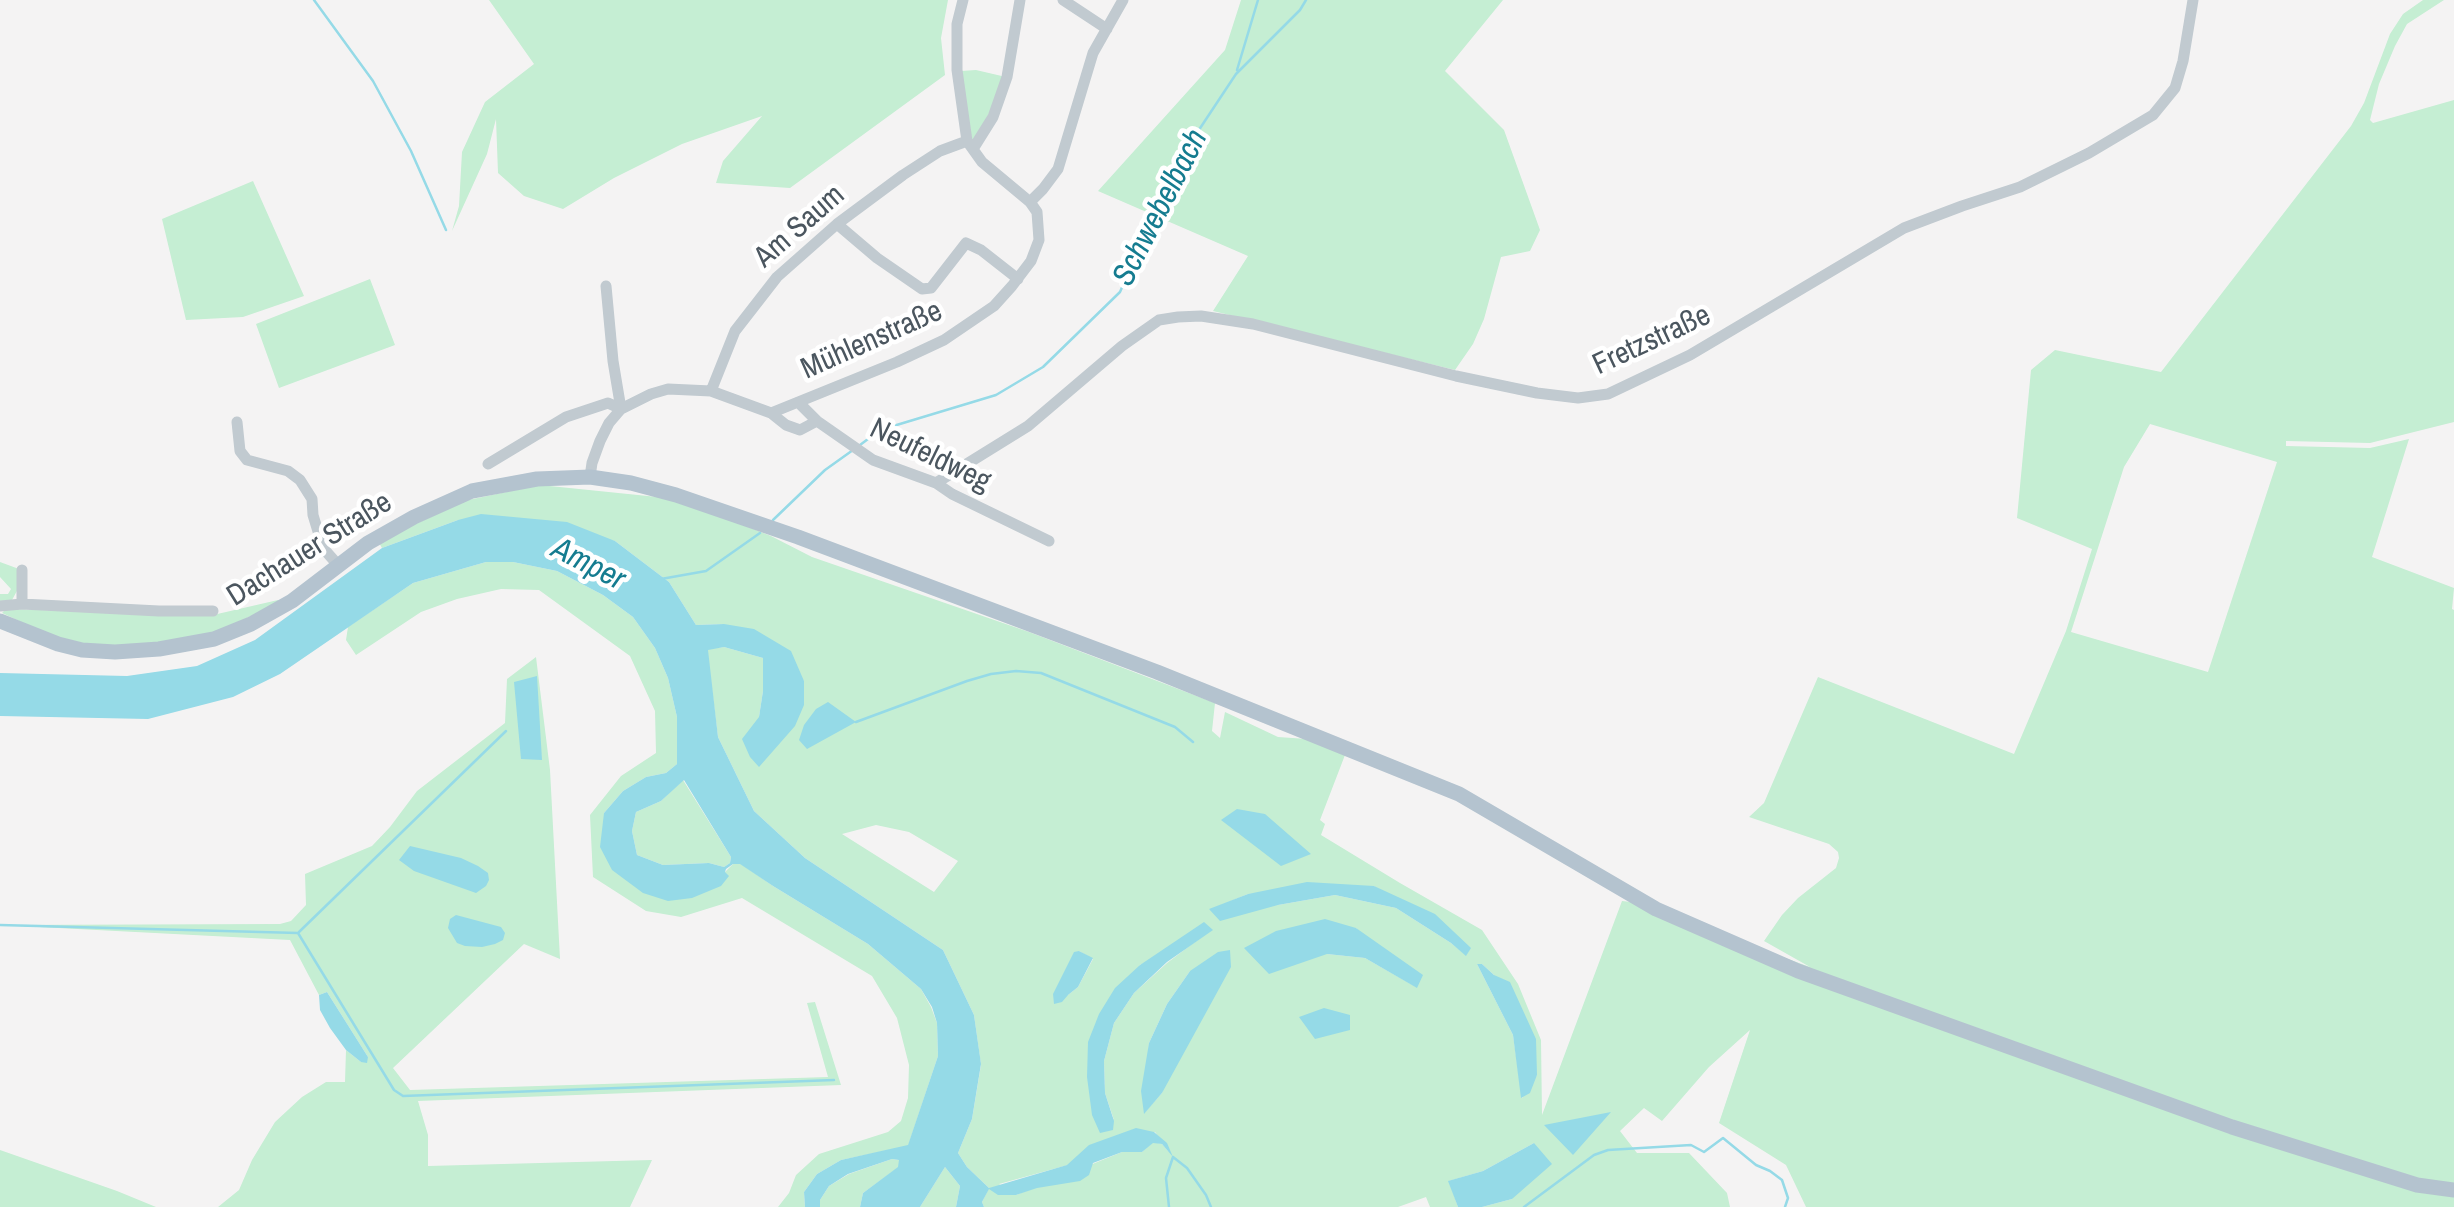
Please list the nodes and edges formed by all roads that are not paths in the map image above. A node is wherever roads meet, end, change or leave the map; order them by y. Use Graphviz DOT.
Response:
graph roads {
  1 [pos="962,0"];
  2 [pos="1020,0"];
  3 [pos="1063,0"];
  4 [pos="1124,0"];
  5 [pos="2194,0"];
  6 [pos="1108,28"];
  7 [pos="970,145"];
  8 [pos="1030,202"];
  9 [pos="837,224"];
  10 [pos="1018,279"];
  11 [pos="606,286"];
  12 [pos="711,392"];
  13 [pos="798,402"];
  14 [pos="621,409"];
  15 [pos="771,412"];
  16 [pos="818,421"];
  17 [pos="237,422"];
  18 [pos="488,464"];
  19 [pos="590,477"];
  20 [pos="936,483"];
  21 [pos="1049,541"];
  22 [pos="338,565"];
  23 [pos="22,570"];
  24 [pos="22,604"];
  25 [pos="0,606"];
  26 [pos="212,611"];
  27 [pos="0,621"];
  28 [pos="2454,1190"];
  1 -- 7 [label="street"];
  2 -- 7 [label="street"];
  3 -- 6 [label="street"];
  4 -- 6 [label="street"];
  5 -- 20 [label="street, Fretzstraße"];
  6 -- 8 [label="street"];
  7 -- 8 [label="street"];
  7 -- 9 [label="street, Am Saum"];
  8 -- 10 [label="street, Mühlenstraße"];
  9 -- 10 [label="street"];
  9 -- 12 [label="street, Am Saum"];
  10 -- 13 [label="street, Mühlenstraße"];
  11 -- 14 [label="street"];
  12 -- 14 [label="street"];
  12 -- 15 [label="street"];
  13 -- 15 [label="street, Mühlenstraße"];
  13 -- 16 [label="street, Neufeldweg"];
  14 -- 18 [label="street"];
  14 -- 19 [label="street"];
  15 -- 16 [label="street"];
  16 -- 20 [label="street, Neufeldweg"];
  17 -- 22 [label="street"];
  19 -- 22 [label="main road, Dachauer Straße"];
  19 -- 28 [label="main road, Dachauer Straße"];
  20 -- 21 [label="street, Neufeldweg"];
  22 -- 27 [label="main road, Dachauer Straße"];
  23 -- 24 [label="street"];
  24 -- 25 [label="street"];
  24 -- 26 [label="street"];
}
